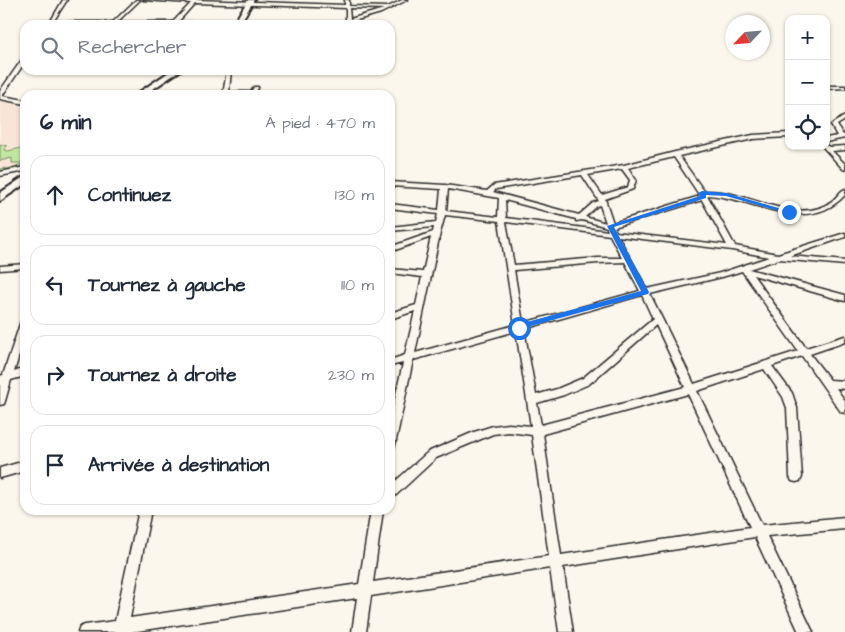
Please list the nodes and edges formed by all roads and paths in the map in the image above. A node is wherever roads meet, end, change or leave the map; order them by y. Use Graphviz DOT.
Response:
graph roads {
  1 [pos="65,0"];
  2 [pos="138,0"];
  3 [pos="145,0"];
  4 [pos="346,0"];
  5 [pos="405,0"];
  6 [pos="195,1"];
  7 [pos="250,2"];
  8 [pos="294,2"];
  9 [pos="347,7"];
  10 [pos="390,8"];
  11 [pos="52,20"];
  12 [pos="117,20"];
  13 [pos="178,20"];
  14 [pos="239,20"];
  15 [pos="292,20"];
  16 [pos="348,20"];
  17 [pos="351,20"];
  18 [pos="20,66"];
  19 [pos="170,75"];
  20 [pos="228,75"];
  21 [pos="845,87"];
  22 [pos="830,88"];
  23 [pos="147,90"];
  24 [pos="226,90"];
  25 [pos="0,96"];
  26 [pos="20,101"];
  27 [pos="845,118"];
  28 [pos="785,135"];
  29 [pos="843,136"];
  30 [pos="830,139"];
  31 [pos="830,148"];
  32 [pos="845,148"];
  33 [pos="829,150"];
  34 [pos="675,154"];
  35 [pos="624,167"];
  36 [pos="845,168"];
  37 [pos="20,170"];
  38 [pos="0,174"];
  39 [pos="584,174"];
  40 [pos="20,183"];
  41 [pos="395,184"];
  42 [pos="445,187"];
  43 [pos="845,192"];
  44 [pos="490,193"];
  45 [pos="703,195"];
  46 [pos="502,196"];
  47 [pos="0,198"];
  48 [pos="602,200"];
  49 [pos="395,207"];
  50 [pos="442,213"];
  51 [pos="579,219"];
  52 [pos="502,220"];
  53 [pos="395,229"];
  54 [pos="438,229"];
  55 [pos="612,230"];
  56 [pos="845,235"];
  57 [pos="395,248"];
  58 [pos="732,248"];
  59 [pos="780,257"];
  60 [pos="628,260"];
  61 [pos="845,263"];
  62 [pos="20,266"];
  63 [pos="0,268"];
  64 [pos="510,268"];
  65 [pos="745,269"];
  66 [pos="395,271"];
  67 [pos="427,275"];
  68 [pos="645,292"];
  69 [pos="845,298"];
  70 [pos="421,306"];
  71 [pos="395,314"];
  72 [pos="657,320"];
  73 [pos="519,328"];
  74 [pos="20,335"];
  75 [pos="845,339"];
  76 [pos="806,352"];
  77 [pos="408,358"];
  78 [pos="395,362"];
  79 [pos="766,365"];
  80 [pos="20,374"];
  81 [pos="4,379"];
  82 [pos="829,384"];
  83 [pos="845,385"];
  84 [pos="691,389"];
  85 [pos="0,401"];
  86 [pos="531,401"];
  87 [pos="845,409"];
  88 [pos="395,421"];
  89 [pos="537,431"];
  90 [pos="20,467"];
  91 [pos="0,473"];
  92 [pos="796,477"];
  93 [pos="395,488"];
  94 [pos="144,515"];
  95 [pos="376,515"];
  96 [pos="845,523"];
  97 [pos="759,531"];
  98 [pos="554,561"];
  99 [pos="366,588"];
  100 [pos="120,630"];
  101 [pos="85,632"];
  102 [pos="359,632"];
  103 [pos="566,632"];
  104 [pos="806,632"];
  1 -- 11 [label="street"];
  2 -- 12 [label="street"];
  3 -- 6 [label="street"];
  4 -- 9 [label="street"];
  5 -- 10 [label="street"];
  6 -- 7 [label="street"];
  6 -- 13 [label="street"];
  7 -- 8 [label="street"];
  7 -- 14 [label="highway"];
  8 -- 9 [label="street"];
  8 -- 15 [label="street"];
  9 -- 10 [label="street"];
  9 -- 16 [label="street"];
  10 -- 17 [label="street"];
  18 -- 25 [label="street"];
  19 -- 23 [label="highway"];
  20 -- 24 [label="street"];
  21 -- 22 [label="street"];
  25 -- 26 [label="street"];
  27 -- 29 [label="street"];
  28 -- 34 [label="street"];
  29 -- 30 [label="street"];
  31 -- 32 [label="street"];
  33 -- 36 [label="street"];
  34 -- 35 [label="street"];
  34 -- 45 [label="street"];
  35 -- 39 [label="street"];
  35 -- 48 [label="street"];
  37 -- 38 [label="street"];
  39 -- 44 [label="street"];
  39 -- 48 [label="street"];
  40 -- 47 [label="highway"];
  41 -- 42 [label="street"];
  42 -- 44 [label="street"];
  42 -- 50 [label="street"];
  43 -- 45 [label="street"];
  44 -- 46 [label="street"];
  45 -- 55 [label="street"];
  45 -- 58 [label="street"];
  46 -- 51 [label="street"];
  46 -- 52 [label="street"];
  48 -- 51 [label="street"];
  48 -- 55 [label="street"];
  49 -- 50 [label="street"];
  50 -- 52 [label="street"];
  50 -- 54 [label="street"];
  51 -- 55 [label="street"];
  52 -- 55 [label="street"];
  52 -- 64 [label="street"];
  53 -- 54 [label="street"];
  54 -- 57 [label="street"];
  54 -- 67 [label="street"];
  55 -- 58 [label="street"];
  55 -- 60 [label="street"];
  56 -- 59 [label="street"];
  58 -- 59 [label="street"];
  59 -- 61 [label="street"];
  59 -- 65 [label="street"];
  60 -- 64 [label="street"];
  60 -- 68 [label="street"];
  62 -- 63 [label="street"];
  64 -- 73 [label="street"];
  65 -- 68 [label="street"];
  65 -- 69 [label="street"];
  65 -- 76 [label="street"];
  66 -- 67 [label="street"];
  67 -- 70 [label="street"];
  68 -- 72 [label="street"];
  68 -- 73 [label="street"];
  70 -- 71 [label="street"];
  70 -- 77 [label="street"];
  72 -- 84 [label="street"];
  72 -- 86 [label="street"];
  73 -- 77 [label="street"];
  73 -- 86 [label="street"];
  74 -- 81 [label="street"];
  75 -- 76 [label="street"];
  76 -- 79 [label="street"];
  76 -- 82 [label="street"];
  77 -- 78 [label="street"];
  77 -- 88 [label="street"];
  79 -- 84 [label="street"];
  79 -- 92 [label="street"];
  80 -- 81 [label="street"];
  81 -- 85 [label="street"];
  82 -- 83 [label="street"];
  82 -- 87 [label="street"];
  84 -- 89 [label="street"];
  84 -- 97 [label="street"];
  86 -- 89 [label="street"];
  89 -- 93 [label="street"];
  89 -- 98 [label="street"];
  90 -- 91 [label="street"];
  94 -- 100 [label="street"];
  95 -- 99 [label="street"];
  96 -- 97 [label="street"];
  97 -- 98 [label="street"];
  97 -- 104 [label="street"];
  98 -- 99 [label="street"];
  98 -- 103 [label="street"];
  99 -- 100 [label="street"];
  99 -- 102 [label="street"];
  100 -- 101 [label="street"];
}
